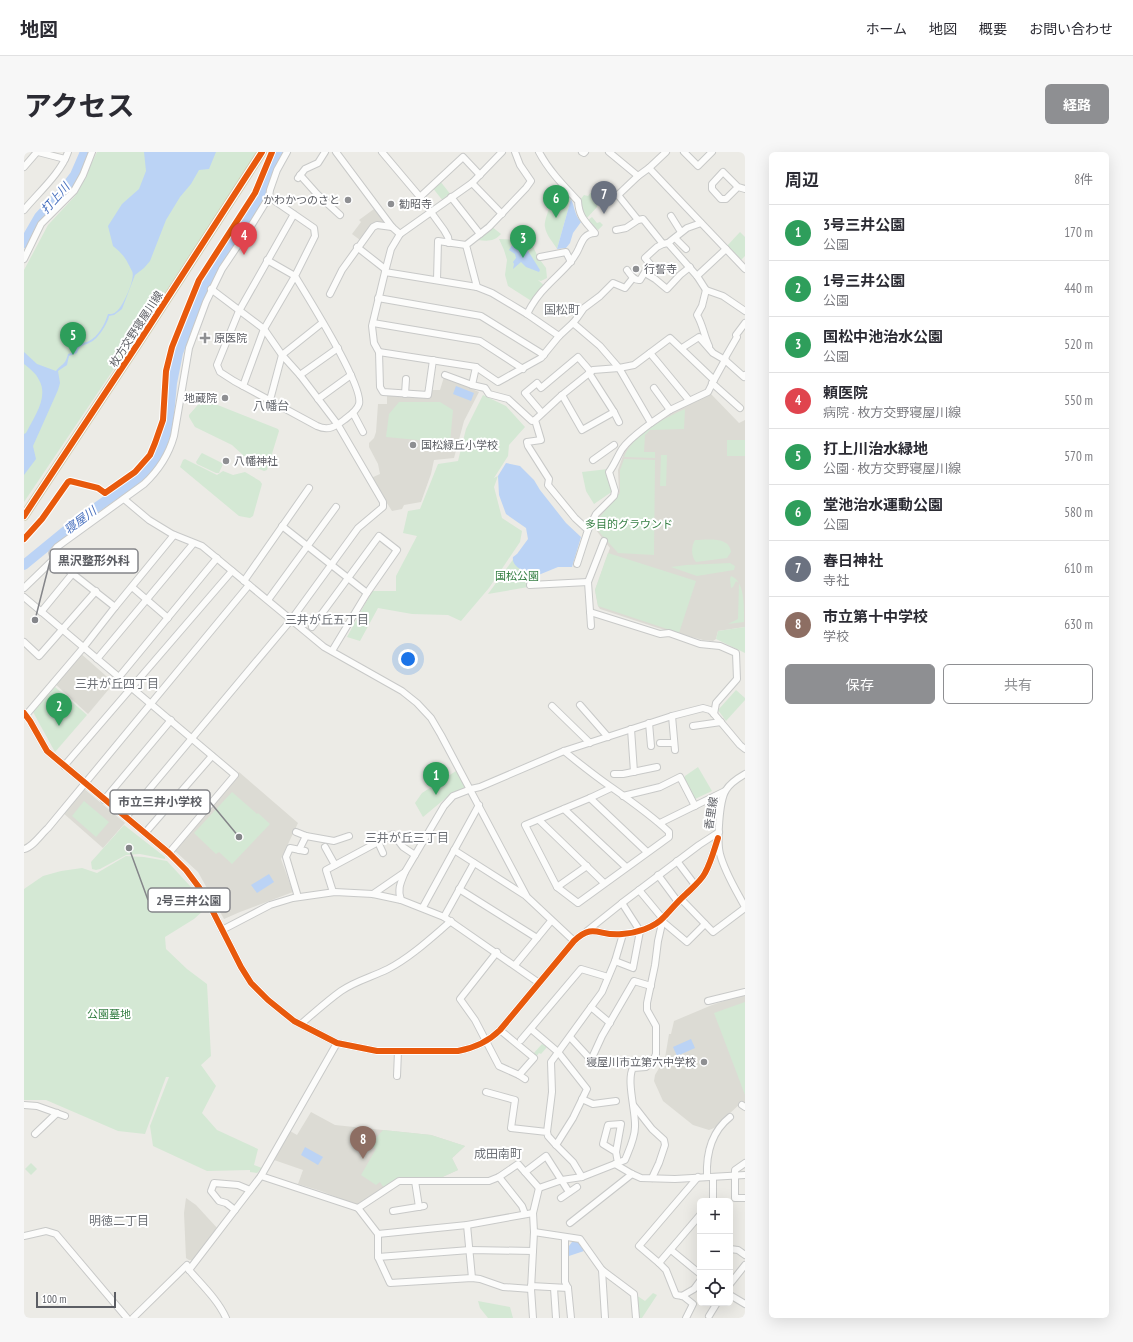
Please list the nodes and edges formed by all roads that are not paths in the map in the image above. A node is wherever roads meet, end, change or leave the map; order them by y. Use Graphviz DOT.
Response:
graph roads {
  1 [pos="37,152"];
  2 [pos="68,152"];
  3 [pos="92,152"];
  4 [pos="262,152"];
  5 [pos="287,152"];
  6 [pos="325,152"];
  7 [pos="337,152"];
  8 [pos="382,152"];
  9 [pos="468,152"];
  10 [pos="502,152"];
  11 [pos="515,152"];
  12 [pos="539,152"];
  13 [pos="609,152"];
  14 [pos="684,152"];
  15 [pos="712,152"];
  16 [pos="663,153"];
  17 [pos="463,157"];
  18 [pos="65,159"];
  19 [pos="24,167"];
  20 [pos="649,168"];
  21 [pos="480,175"];
  22 [pos="638,176"];
  23 [pos="472,183"];
  24 [pos="738,187"];
  25 [pos="745,189"];
  26 [pos="420,196"];
  27 [pos="269,197"];
  28 [pos="451,197"];
  29 [pos="24,210"];
  30 [pos="431,213"];
  31 [pos="294,214"];
  32 [pos="502,214"];
  33 [pos="340,215"];
  34 [pos="671,216"];
  35 [pos="638,220"];
  36 [pos="701,223"];
  37 [pos="392,226"];
  38 [pos="616,230"];
  39 [pos="681,232"];
  40 [pos="400,234"];
  41 [pos="480,234"];
  42 [pos="675,238"];
  43 [pos="449,243"];
  44 [pos="665,243"];
  45 [pos="466,245"];
  46 [pos="357,248"];
  47 [pos="686,249"];
  48 [pos="726,249"];
  49 [pos="540,257"];
  50 [pos="24,259"];
  51 [pos="267,260"];
  52 [pos="571,262"];
  53 [pos="690,267"];
  54 [pos="627,270"];
  55 [pos="745,270"];
  56 [pos="385,271"];
  57 [pos="646,273"];
  58 [pos="295,276"];
  59 [pos="697,276"];
  60 [pos="634,278"];
  61 [pos="437,280"];
  62 [pos="476,287"];
  63 [pos="211,289"];
  64 [pos="706,290"];
  65 [pos="330,294"];
  66 [pos="378,298"];
  67 [pos="239,311"];
  68 [pos="745,311"];
  69 [pos="527,314"];
  70 [pos="322,323"];
  71 [pos="373,323"];
  72 [pos="573,323"];
  73 [pos="745,323"];
  74 [pos="264,329"];
  75 [pos="560,336"];
  76 [pos="338,348"];
  77 [pos="682,348"];
  78 [pos="379,352"];
  79 [pos="650,353"];
  80 [pos="713,353"];
  81 [pos="282,355"];
  82 [pos="544,355"];
  83 [pos="433,360"];
  84 [pos="725,360"];
  85 [pos="476,367"];
  86 [pos="619,368"];
  87 [pos="524,369"];
  88 [pos="590,373"];
  89 [pos="300,375"];
  90 [pos="351,375"];
  91 [pos="444,375"];
  92 [pos="745,375"];
  93 [pos="406,379"];
  94 [pos="713,381"];
  95 [pos="472,385"];
  96 [pos="243,386"];
  97 [pos="654,388"];
  98 [pos="405,394"];
  99 [pos="562,396"];
  100 [pos="318,399"];
  101 [pos="270,400"];
  102 [pos="688,401"];
  103 [pos="740,408"];
  104 [pos="670,410"];
  105 [pos="614,412"];
  106 [pos="353,413"];
  107 [pos="542,413"];
  108 [pos="535,420"];
  109 [pos="619,422"];
  110 [pos="651,423"];
  111 [pos="338,425"];
  112 [pos="363,432"];
  113 [pos="614,445"];
  114 [pos="608,449"];
  115 [pos="594,460"];
  116 [pos="616,462"];
  117 [pos="309,488"];
  118 [pos="124,499"];
  119 [pos="336,507"];
  120 [pos="24,516"];
  121 [pos="282,526"];
  122 [pos="588,530"];
  123 [pos="174,536"];
  124 [pos="604,541"];
  125 [pos="193,544"];
  126 [pos="308,547"];
  127 [pos="54,558"];
  128 [pos="217,558"];
  129 [pos="577,564"];
  130 [pos="331,565"];
  131 [pos="232,571"];
  132 [pos="73,573"];
  133 [pos="348,578"];
  134 [pos="244,580"];
  135 [pos="588,582"];
  136 [pos="530,585"];
  137 [pos="249,586"];
  138 [pos="132,587"];
  139 [pos="24,588"];
  140 [pos="96,591"];
  141 [pos="367,593"];
  142 [pos="24,598"];
  143 [pos="146,600"];
  144 [pos="268,600"];
  145 [pos="115,607"];
  146 [pos="41,612"];
  147 [pos="590,612"];
  148 [pos="168,618"];
  149 [pos="290,620"];
  150 [pos="591,626"];
  151 [pos="312,627"];
  152 [pos="62,630"];
  153 [pos="24,642"];
  154 [pos="83,648"];
  155 [pos="332,651"];
  156 [pos="96,658"];
  157 [pos="119,677"];
  158 [pos="132,688"];
  159 [pos="151,704"];
  160 [pos="580,705"];
  161 [pos="552,706"];
  162 [pos="25,714"];
  163 [pos="714,714"];
  164 [pos="672,716"];
  165 [pos="171,720"];
  166 [pos="721,722"];
  167 [pos="650,723"];
  168 [pos="693,726"];
  169 [pos="631,729"];
  170 [pos="192,737"];
  171 [pos="608,737"];
  172 [pos="590,743"];
  173 [pos="660,743"];
  174 [pos="674,743"];
  175 [pos="651,746"];
  176 [pos="745,749"];
  177 [pos="675,750"];
  178 [pos="564,751"];
  179 [pos="212,756"];
  180 [pos="64,766"];
  181 [pos="657,767"];
  182 [pos="634,772"];
  183 [pos="614,774"];
  184 [pos="745,774"];
  185 [pos="84,783"];
  186 [pos="612,788"];
  187 [pos="471,789"];
  188 [pos="726,791"];
  189 [pos="623,796"];
  190 [pos="590,798"];
  191 [pos="104,800"];
  192 [pos="479,805"];
  193 [pos="695,806"];
  194 [pos="564,808"];
  195 [pos="126,817"];
  196 [pos="539,820"];
  197 [pos="660,823"];
  198 [pos="296,832"];
  199 [pos="145,833"];
  200 [pos="718,835"];
  201 [pos="306,836"];
  202 [pos="349,836"];
  203 [pos="378,842"];
  204 [pos="325,847"];
  205 [pos="24,849"];
  206 [pos="454,850"];
  207 [pos="647,852"];
  208 [pos="169,853"];
  209 [pos="383,853"];
  210 [pos="415,855"];
  211 [pos="677,861"];
  212 [pos="474,863"];
  213 [pos="335,865"];
  214 [pos="587,866"];
  215 [pos="626,867"];
  216 [pos="405,872"];
  217 [pos="658,875"];
  218 [pos="604,883"];
  219 [pos="695,885"];
  220 [pos="557,887"];
  221 [pos="459,889"];
  222 [pos="639,890"];
  223 [pos="333,892"];
  224 [pos="373,894"];
  225 [pos="298,897"];
  226 [pos="527,897"];
  227 [pos="401,900"];
  228 [pos="679,900"];
  229 [pos="622,903"];
  230 [pos="422,907"];
  231 [pos="745,907"];
  232 [pos="444,917"];
  233 [pos="663,920"];
  234 [pos="451,921"];
  235 [pos="551,921"];
  236 [pos="705,924"];
  237 [pos="222,930"];
  238 [pos="587,931"];
  239 [pos="640,931"];
  240 [pos="623,934"];
  241 [pos="537,938"];
  242 [pos="574,941"];
  243 [pos="497,952"];
  244 [pos="615,961"];
  245 [pos="515,965"];
  246 [pos="608,977"];
  247 [pos="539,983"];
  248 [pos="651,986"];
  249 [pos="745,992"];
  250 [pos="708,1001"];
  251 [pos="590,1007"];
  252 [pos="610,1023"];
  253 [pos="301,1024"];
  254 [pos="531,1029"];
  255 [pos="500,1030"];
  256 [pos="570,1036"];
  257 [pos="521,1040"];
  258 [pos="486,1041"];
  259 [pos="337,1043"];
  260 [pos="398,1051"];
  261 [pos="558,1052"];
  262 [pos="519,1075"];
  263 [pos="397,1076"];
  264 [pos="525,1079"];
  265 [pos="486,1092"];
  266 [pos="582,1099"];
  267 [pos="616,1101"];
  268 [pos="24,1105"];
  269 [pos="634,1106"];
  270 [pos="56,1113"];
  271 [pos="65,1116"];
  272 [pos="730,1117"];
  273 [pos="547,1132"];
  274 [pos="35,1134"];
  275 [pos="556,1145"];
  276 [pos="616,1152"];
  277 [pos="745,1163"];
  278 [pos="617,1164"];
  279 [pos="526,1172"];
  280 [pos="632,1174"];
  281 [pos="745,1175"];
  282 [pos="261,1176"];
  283 [pos="735,1176"];
  284 [pos="499,1177"];
  285 [pos="582,1177"];
  286 [pos="698,1177"];
  287 [pos="710,1177"];
  288 [pos="652,1178"];
  289 [pos="562,1180"];
  290 [pos="415,1181"];
  291 [pos="577,1187"];
  292 [pos="539,1188"];
  293 [pos="250,1190"];
  294 [pos="569,1192"];
  295 [pos="561,1198"];
  296 [pos="714,1198"];
  297 [pos="745,1198"];
  298 [pos="358,1208"];
  299 [pos="235,1210"];
  300 [pos="393,1211"];
  301 [pos="533,1213"];
  302 [pos="525,1214"];
  303 [pos="697,1219"];
  304 [pos="570,1222"];
  305 [pos="467,1225"];
  306 [pos="534,1232"];
  307 [pos="378,1234"];
  308 [pos="24,1236"];
  309 [pos="565,1237"];
  310 [pos="733,1249"];
  311 [pos="470,1250"];
  312 [pos="671,1250"];
  313 [pos="533,1251"];
  314 [pos="745,1255"];
  315 [pos="378,1257"];
  316 [pos="659,1263"];
  317 [pos="745,1265"];
  318 [pos="190,1270"];
  319 [pos="602,1270"];
  320 [pos="697,1270"];
  321 [pos="472,1278"];
  322 [pos="733,1280"];
  323 [pos="697,1285"];
  324 [pos="531,1288"];
  325 [pos="554,1288"];
  326 [pos="568,1288"];
  327 [pos="682,1296"];
  328 [pos="733,1297"];
  329 [pos="745,1304"];
  330 [pos="715,1306"];
  331 [pos="127,1318"];
  332 [pos="133,1318"];
  333 [pos="226,1318"];
  334 [pos="533,1318"];
  335 [pos="556,1318"];
  336 [pos="571,1318"];
  337 [pos="605,1318"];
  338 [pos="636,1318"];
  339 [pos="686,1318"];
  340 [pos="709,1318"];
  1 -- 18 [label="street"];
  1 -- 19 [label="street"];
  2 -- 18 [label="street"];
  3 -- 50 [label="street"];
  4 -- 120 [label="main road, 枚方交野寝屋川線"];
  5 -- 27 [label="street"];
  6 -- 33 [label="street"];
  7 -- 37 [label="street"];
  8 -- 26 [label="street"];
  9 -- 17 [label="street"];
  10 -- 21 [label="street"];
  11 -- 32 [label="street"];
  12 -- 52 [label="street"];
  13 -- 22 [label="street"];
  14 -- 15 [label="street"];
  16 -- 20 [label="street"];
  17 -- 21 [label="street"];
  17 -- 26 [label="street"];
  18 -- 29 [label="street"];
  20 -- 22 [label="street"];
  20 -- 36 [label="street"];
  21 -- 23 [label="street"];
  22 -- 35 [label="street"];
  23 -- 28 [label="street"];
  23 -- 32 [label="street"];
  24 -- 24 [label="street"];
  24 -- 25 [label="street"];
  26 -- 30 [label="street"];
  27 -- 31 [label="street"];
  27 -- 63 [label="street"];
  28 -- 30 [label="street"];
  28 -- 41 [label="street"];
  30 -- 40 [label="street"];
  30 -- 43 [label="street"];
  31 -- 51 [label="street"];
  31 -- 58 [label="street"];
  32 -- 41 [label="street"];
  34 -- 39 [label="street"];
  35 -- 38 [label="street"];
  35 -- 44 [label="street"];
  36 -- 39 [label="street"];
  36 -- 48 [label="street"];
  37 -- 40 [label="street"];
  37 -- 46 [label="street"];
  39 -- 42 [label="street"];
  40 -- 56 [label="street"];
  41 -- 45 [label="street"];
  42 -- 44 [label="street"];
  42 -- 47 [label="street"];
  43 -- 45 [label="street"];
  43 -- 61 [label="street"];
  44 -- 53 [label="street"];
  44 -- 57 [label="street"];
  45 -- 62 [label="street"];
  46 -- 56 [label="street"];
  46 -- 65 [label="street"];
  48 -- 55 [label="street"];
  48 -- 59 [label="street"];
  49 -- 52 [label="street"];
  51 -- 58 [label="street"];
  51 -- 67 [label="street"];
  52 -- 69 [label="street"];
  53 -- 57 [label="street"];
  53 -- 59 [label="street"];
  54 -- 60 [label="street"];
  56 -- 61 [label="street"];
  56 -- 66 [label="street"];
  57 -- 60 [label="street"];
  58 -- 70 [label="street"];
  58 -- 74 [label="street"];
  59 -- 64 [label="street"];
  60 -- 72 [label="street"];
  61 -- 62 [label="street"];
  62 -- 69 [label="street"];
  63 -- 67 [label="street"];
  63 -- 118 [label="street"];
  64 -- 68 [label="street"];
  64 -- 80 [label="street"];
  66 -- 71 [label="street"];
  66 -- 82 [label="street"];
  67 -- 74 [label="street"];
  67 -- 96 [label="street"];
  69 -- 75 [label="street"];
  70 -- 76 [label="street"];
  70 -- 81 [label="street"];
  71 -- 78 [label="street"];
  71 -- 87 [label="street"];
  72 -- 75 [label="street"];
  72 -- 86 [label="street"];
  73 -- 84 [label="street"];
  74 -- 81 [label="street"];
  74 -- 96 [label="street"];
  75 -- 82 [label="street"];
  76 -- 89 [label="street"];
  76 -- 90 [label="street"];
  77 -- 79 [label="street"];
  77 -- 80 [label="street"];
  77 -- 94 [label="street"];
  78 -- 83 [label="street"];
  78 -- 98 [label="street"];
  79 -- 86 [label="street"];
  79 -- 102 [label="street"];
  80 -- 84 [label="street"];
  81 -- 89 [label="street"];
  81 -- 101 [label="street"];
  82 -- 87 [label="street"];
  83 -- 85 [label="street"];
  83 -- 98 [label="street"];
  84 -- 92 [label="street"];
  84 -- 94 [label="street"];
  85 -- 87 [label="street"];
  85 -- 95 [label="street"];
  86 -- 88 [label="street"];
  86 -- 110 [label="street"];
  88 -- 99 [label="street"];
  88 -- 105 [label="street"];
  88 -- 107 [label="street"];
  89 -- 100 [label="street"];
  90 -- 100 [label="street"];
  90 -- 106 [label="street"];
  91 -- 95 [label="street"];
  93 -- 98 [label="street"];
  94 -- 102 [label="street"];
  94 -- 103 [label="street"];
  95 -- 108 [label="street"];
  96 -- 101 [label="street"];
  97 -- 104 [label="street"];
  99 -- 105 [label="street"];
  99 -- 107 [label="street"];
  100 -- 111 [label="street"];
  101 -- 111 [label="street"];
  102 -- 104 [label="street"];
  104 -- 110 [label="street"];
  105 -- 109 [label="street"];
  106 -- 111 [label="street"];
  106 -- 112 [label="street"];
  107 -- 108 [label="street"];
  108 -- 122 [label="street"];
  110 -- 116 [label="street"];
  111 -- 130 [label="street"];
  113 -- 114 [label="street"];
  114 -- 115 [label="street"];
  114 -- 116 [label="street"];
  116 -- 122 [label="street"];
  117 -- 121 [label="street"];
  118 -- 123 [label="street"];
  118 -- 127 [label="street"];
  119 -- 126 [label="street"];
  121 -- 126 [label="street"];
  121 -- 134 [label="street"];
  122 -- 129 [label="street"];
  123 -- 125 [label="street"];
  123 -- 138 [label="street"];
  124 -- 135 [label="street"];
  125 -- 128 [label="street"];
  125 -- 143 [label="street"];
  126 -- 130 [label="street"];
  126 -- 144 [label="street"];
  127 -- 132 [label="street"];
  127 -- 139 [label="street"];
  128 -- 131 [label="street"];
  128 -- 148 [label="street"];
  130 -- 133 [label="street"];
  130 -- 149 [label="street"];
  131 -- 134 [label="street"];
  131 -- 158 [label="street"];
  132 -- 140 [label="street"];
  132 -- 146 [label="street"];
  133 -- 141 [label="street"];
  133 -- 141 [label="street"];
  133 -- 151 [label="street"];
  134 -- 137 [label="street"];
  135 -- 136 [label="street"];
  135 -- 147 [label="street"];
  137 -- 144 [label="street"];
  137 -- 159 [label="street"];
  138 -- 143 [label="street"];
  138 -- 145 [label="street"];
  140 -- 145 [label="street"];
  140 -- 152 [label="street"];
  141 -- 155 [label="street"];
  142 -- 146 [label="street"];
  143 -- 148 [label="street"];
  143 -- 156 [label="street"];
  144 -- 149 [label="street"];
  145 -- 154 [label="street"];
  146 -- 152 [label="street"];
  147 -- 150 [label="street"];
  147 -- 163 [label="street"];
  148 -- 157 [label="street"];
  149 -- 155 [label="street"];
  149 -- 170 [label="street"];
  152 -- 153 [label="street"];
  152 -- 154 [label="street"];
  154 -- 156 [label="street"];
  154 -- 162 [label="street"];
  155 -- 187 [label="street"];
  156 -- 157 [label="street"];
  157 -- 158 [label="street"];
  158 -- 159 [label="street"];
  158 -- 180 [label="street"];
  159 -- 165 [label="street"];
  159 -- 185 [label="street"];
  160 -- 171 [label="street"];
  161 -- 172 [label="street"];
  162 -- 180 [label="street"];
  163 -- 164 [label="street"];
  163 -- 166 [label="street"];
  164 -- 167 [label="street"];
  164 -- 174 [label="street"];
  165 -- 170 [label="street"];
  165 -- 191 [label="street"];
  166 -- 168 [label="street"];
  166 -- 176 [label="street"];
  167 -- 169 [label="street"];
  167 -- 175 [label="street"];
  169 -- 171 [label="street"];
  169 -- 182 [label="street"];
  170 -- 179 [label="street"];
  170 -- 195 [label="street"];
  171 -- 172 [label="street"];
  172 -- 178 [label="street"];
  173 -- 174 [label="street"];
  174 -- 177 [label="street"];
  178 -- 186 [label="street"];
  178 -- 187 [label="street"];
  179 -- 199 [label="street"];
  179 -- 208 [label="street"];
  180 -- 185 [label="street"];
  181 -- 182 [label="street"];
  182 -- 183 [label="street"];
  184 -- 188 [label="street, 香里線"];
  185 -- 191 [label="street"];
  185 -- 205 [label="street"];
  186 -- 189 [label="street"];
  186 -- 190 [label="street"];
  187 -- 192 [label="street"];
  187 -- 210 [label="street"];
  188 -- 193 [label="street"];
  188 -- 200 [label="street, 香里線"];
  189 -- 193 [label="street"];
  189 -- 197 [label="street"];
  190 -- 194 [label="street"];
  190 -- 207 [label="street"];
  191 -- 195 [label="street"];
  192 -- 206 [label="street"];
  192 -- 226 [label="street"];
  193 -- 197 [label="street"];
  194 -- 196 [label="street"];
  194 -- 215 [label="street"];
  195 -- 199 [label="street"];
  196 -- 214 [label="street"];
  196 -- 220 [label="street"];
  197 -- 207 [label="street"];
  198 -- 201 [label="street"];
  199 -- 208 [label="street"];
  200 -- 211 [label="street"];
  200 -- 219 [label="street"];
  200 -- 231 [label="street, 香里線"];
  201 -- 202 [label="street"];
  201 -- 225 [label="street"];
  203 -- 209 [label="street"];
  203 -- 210 [label="street"];
  203 -- 213 [label="street"];
  204 -- 213 [label="street"];
  206 -- 212 [label="street"];
  206 -- 230 [label="street"];
  207 -- 215 [label="street"];
  208 -- 237 [label="street"];
  210 -- 216 [label="street"];
  211 -- 217 [label="street"];
  211 -- 219 [label="street"];
  212 -- 221 [label="street"];
  212 -- 226 [label="street"];
  213 -- 223 [label="street"];
  214 -- 218 [label="street"];
  214 -- 220 [label="street"];
  215 -- 218 [label="street"];
  216 -- 224 [label="street"];
  216 -- 227 [label="street"];
  217 -- 222 [label="street"];
  217 -- 228 [label="street"];
  218 -- 220 [label="street"];
  219 -- 228 [label="street"];
  221 -- 232 [label="street"];
  221 -- 241 [label="street"];
  222 -- 229 [label="street"];
  222 -- 233 [label="street"];
  223 -- 224 [label="street"];
  223 -- 225 [label="street"];
  224 -- 227 [label="street"];
  225 -- 237 [label="street"];
  226 -- 235 [label="street"];
  227 -- 230 [label="street"];
  228 -- 233 [label="street"];
  228 -- 236 [label="street"];
  229 -- 238 [label="street"];
  229 -- 239 [label="street"];
  230 -- 232 [label="street"];
  231 -- 236 [label="street"];
  232 -- 234 [label="street"];
  233 -- 236 [label="street"];
  233 -- 239 [label="street"];
  233 -- 248 [label="street"];
  234 -- 243 [label="street"];
  234 -- 253 [label="street"];
  235 -- 241 [label="street"];
  235 -- 242 [label="street"];
  237 -- 253 [label="street"];
  238 -- 240 [label="street"];
  238 -- 242 [label="street"];
  239 -- 240 [label="street"];
  239 -- 244 [label="street"];
  240 -- 244 [label="street"];
  241 -- 245 [label="street"];
  242 -- 247 [label="street"];
  243 -- 245 [label="street"];
  243 -- 258 [label="street"];
  244 -- 246 [label="street"];
  245 -- 247 [label="street"];
  246 -- 251 [label="street"];
  246 -- 254 [label="street"];
  247 -- 255 [label="street"];
  248 -- 252 [label="street"];
  248 -- 269 [label="street"];
  249 -- 250 [label="street"];
  251 -- 252 [label="street"];
  251 -- 256 [label="street"];
  252 -- 256 [label="street"];
  253 -- 259 [label="street"];
  254 -- 257 [label="street"];
  254 -- 261 [label="street"];
  255 -- 258 [label="street"];
  255 -- 262 [label="street"];
  256 -- 261 [label="street"];
  258 -- 260 [label="street"];
  258 -- 262 [label="street"];
  259 -- 260 [label="street"];
  259 -- 282 [label="street"];
  260 -- 263 [label="street"];
  261 -- 266 [label="street"];
  261 -- 273 [label="street"];
  262 -- 264 [label="street"];
  265 -- 273 [label="street"];
  266 -- 267 [label="street"];
  266 -- 275 [label="street"];
  268 -- 270 [label="street"];
  269 -- 278 [label="street"];
  269 -- 288 [label="street"];
  270 -- 271 [label="street"];
  270 -- 274 [label="street"];
  272 -- 287 [label="street"];
  273 -- 275 [label="street"];
  275 -- 285 [label="street"];
  276 -- 278 [label="street"];
  277 -- 283 [label="street"];
  278 -- 280 [label="street"];
  278 -- 285 [label="street"];
  279 -- 284 [label="street"];
  279 -- 289 [label="street"];
  279 -- 292 [label="street"];
  280 -- 288 [label="street"];
  280 -- 304 [label="street"];
  281 -- 283 [label="street"];
  282 -- 293 [label="street"];
  282 -- 298 [label="street"];
  283 -- 287 [label="street"];
  283 -- 297 [label="street"];
  284 -- 290 [label="street"];
  284 -- 302 [label="street"];
  285 -- 289 [label="street"];
  286 -- 287 [label="street"];
  286 -- 288 [label="street"];
  286 -- 316 [label="street"];
  287 -- 296 [label="street"];
  289 -- 292 [label="street"];
  289 -- 294 [label="street"];
  290 -- 298 [label="street"];
  290 -- 300 [label="street"];
  291 -- 294 [label="street"];
  292 -- 301 [label="street"];
  293 -- 299 [label="street"];
  293 -- 299 [label="street"];
  294 -- 295 [label="street"];
  298 -- 307 [label="street"];
  299 -- 318 [label="street"];
  301 -- 302 [label="street"];
  301 -- 306 [label="street"];
  302 -- 305 [label="street"];
  303 -- 312 [label="street"];
  305 -- 307 [label="street"];
  305 -- 311 [label="street"];
  306 -- 309 [label="street"];
  306 -- 313 [label="street"];
  307 -- 315 [label="street"];
  308 -- 331 [label="street"];
  309 -- 319 [label="street"];
  309 -- 326 [label="street"];
  310 -- 314 [label="street"];
  311 -- 313 [label="street"];
  311 -- 315 [label="street"];
  311 -- 321 [label="street"];
  312 -- 316 [label="street"];
  312 -- 320 [label="street"];
  313 -- 324 [label="street"];
  315 -- 321 [label="street"];
  316 -- 327 [label="street"];
  317 -- 322 [label="street"];
  318 -- 332 [label="street"];
  318 -- 333 [label="street"];
  319 -- 337 [label="street"];
  319 -- 338 [label="street"];
  321 -- 324 [label="street"];
  323 -- 327 [label="street"];
  324 -- 325 [label="street"];
  324 -- 334 [label="street"];
  325 -- 326 [label="street"];
  325 -- 335 [label="street"];
  326 -- 336 [label="street"];
  327 -- 339 [label="street"];
  328 -- 329 [label="street"];
  330 -- 340 [label="street"];
}
